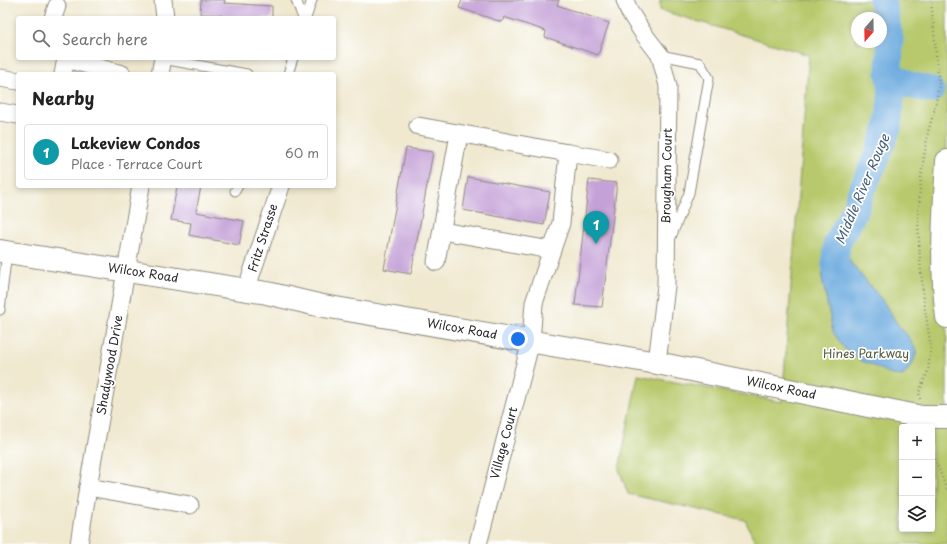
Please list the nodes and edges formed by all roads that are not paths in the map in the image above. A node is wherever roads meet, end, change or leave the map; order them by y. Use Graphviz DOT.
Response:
graph roads {
  1 [pos="163,0"];
  2 [pos="296,0"];
  3 [pos="312,0"];
  4 [pos="625,0"];
  5 [pos="165,16"];
  6 [pos="302,16"];
  7 [pos="307,16"];
  8 [pos="660,55"];
  9 [pos="292,60"];
  10 [pos="162,64"];
  11 [pos="62,67"];
  12 [pos="105,72"];
  13 [pos="230,72"];
  14 [pos="289,72"];
  15 [pos="0,78"];
  16 [pos="16,81"];
  17 [pos="0,112"];
  18 [pos="16,115"];
  19 [pos="418,126"];
  20 [pos="459,134"];
  21 [pos="568,153"];
  22 [pos="609,160"];
  23 [pos="947,160"];
  24 [pos="141,188"];
  25 [pos="280,188"];
  26 [pos="442,231"];
  27 [pos="666,249"];
  28 [pos="551,250"];
  29 [pos="3,252"];
  30 [pos="436,262"];
  31 [pos="126,270"];
  32 [pos="246,290"];
  33 [pos="0,310"];
  34 [pos="947,317"];
  35 [pos="531,341"];
  36 [pos="657,363"];
  37 [pos="947,418"];
  38 [pos="88,487"];
  39 [pos="190,505"];
  40 [pos="79,544"];
  41 [pos="478,544"];
  1 -- 5 [label="street"];
  2 -- 6 [label="lane"];
  3 -- 7 [label="lane"];
  4 -- 8 [label="street, Brougham Court"];
  8 -- 27 [label="street, Brougham Court"];
  8 -- 27 [label="lane"];
  9 -- 14 [label="lane"];
  10 -- 13 [label="lane"];
  11 -- 12 [label="street"];
  15 -- 16 [label="street"];
  17 -- 18 [label="street"];
  19 -- 20 [label="street"];
  20 -- 21 [label="street"];
  20 -- 26 [label="street"];
  21 -- 22 [label="street"];
  21 -- 28 [label="street, Village Court"];
  23 -- 34 [label="street"];
  24 -- 31 [label="street, Shadywood Drive"];
  25 -- 32 [label="street, Fritz Strasse"];
  26 -- 28 [label="street"];
  26 -- 30 [label="street"];
  27 -- 36 [label="street, Brougham Court"];
  28 -- 35 [label="street, Village Court"];
  29 -- 31 [label="street, Wilcox Road"];
  29 -- 33 [label="lane"];
  31 -- 32 [label="street, Wilcox Road"];
  31 -- 38 [label="street, Shadywood Drive"];
  32 -- 35 [label="street, Wilcox Road"];
  35 -- 36 [label="street, Wilcox Road"];
  35 -- 41 [label="street, Village Court"];
  36 -- 37 [label="street, Wilcox Road"];
  38 -- 39 [label="street"];
  38 -- 40 [label="street, Shadywood Drive"];
}
